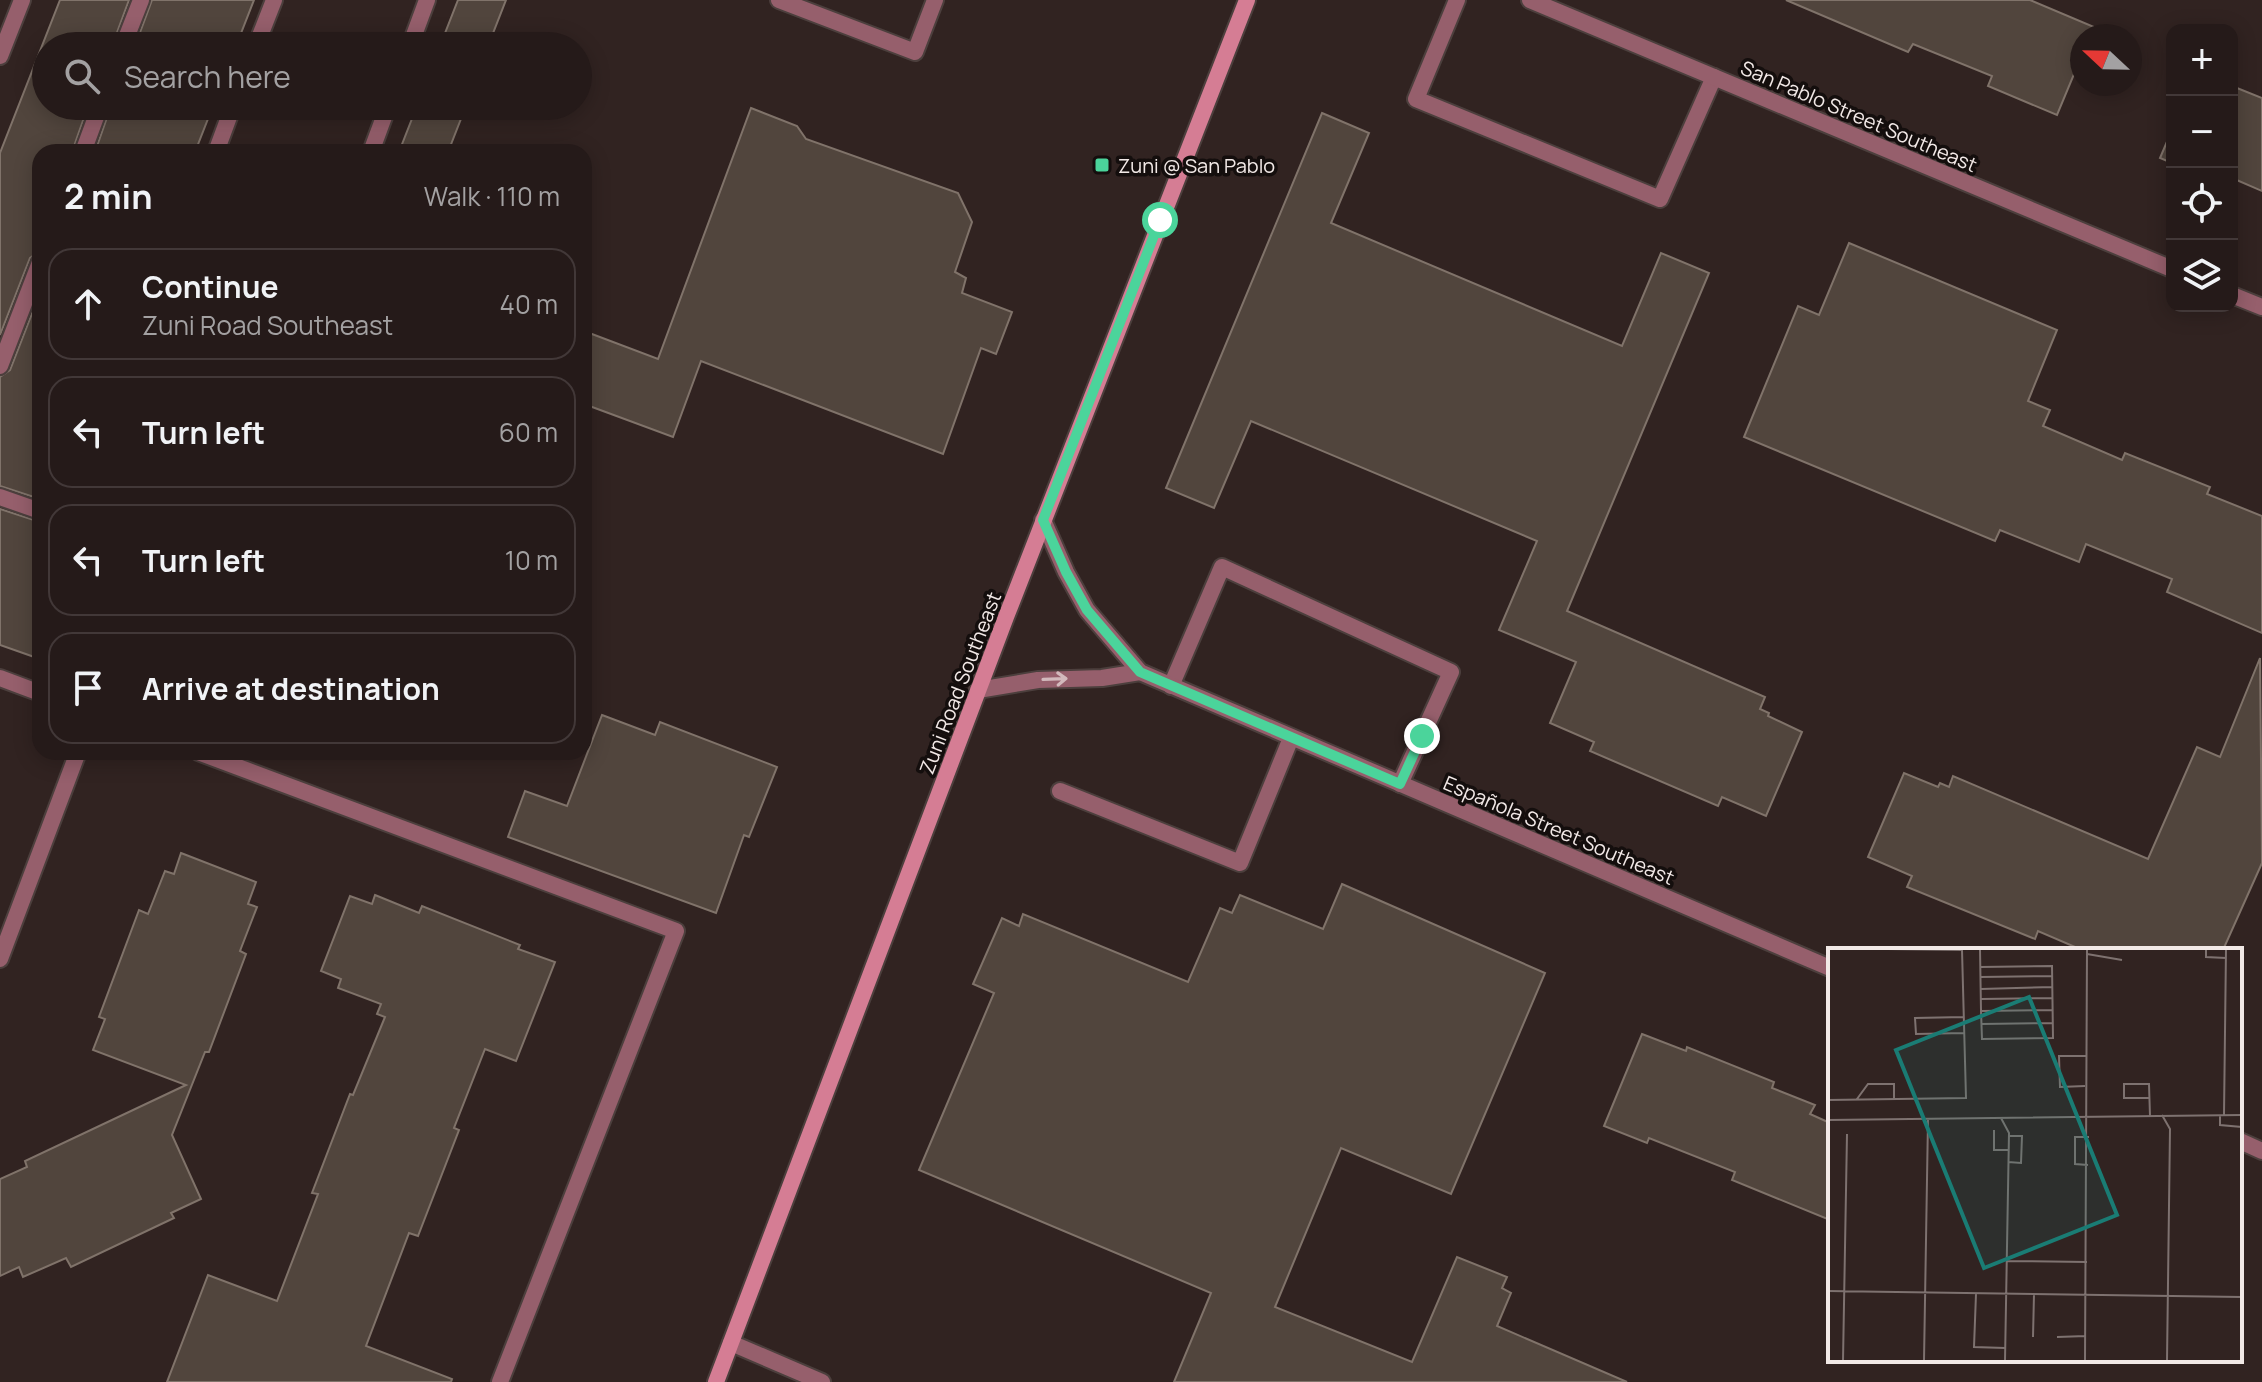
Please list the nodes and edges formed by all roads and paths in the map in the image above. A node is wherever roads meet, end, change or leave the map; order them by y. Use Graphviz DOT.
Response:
graph roads {
  1 [pos="22,0"];
  2 [pos="141,0"];
  3 [pos="274,0"];
  4 [pos="427,0"];
  5 [pos="779,0"];
  6 [pos="935,0"];
  7 [pos="1247,0"];
  8 [pos="1457,0"];
  9 [pos="1530,0"];
  10 [pos="128,32"];
  11 [pos="261,32"];
  12 [pos="415,32"];
  13 [pos="0,56"];
  14 [pos="1714,77"];
  15 [pos="95,120"];
  16 [pos="228,120"];
  17 [pos="383,120"];
  18 [pos="86,144"];
  19 [pos="219,144"];
  20 [pos="374,144"];
  21 [pos="2166,266"];
  22 [pos="32,283"];
  23 [pos="2238,297"];
  24 [pos="2262,307"];
  25 [pos="0,366"];
  26 [pos="0,497"];
  27 [pos="32,508"];
  28 [pos="1043,520"];
  29 [pos="1140,672"];
  30 [pos="0,678"];
  31 [pos="1171,686"];
  32 [pos="32,690"];
  33 [pos="978,690"];
  34 [pos="1291,738"];
  35 [pos="75,760"];
  36 [pos="219,760"];
  37 [pos="1400,784"];
  38 [pos="1060,791"];
  39 [pos="0,959"];
  40 [pos="1828,967"];
  41 [pos="2242,1142"];
  42 [pos="2262,1151"];
  43 [pos="731,1343"];
  44 [pos="500,1382"];
  45 [pos="716,1382"];
  46 [pos="822,1382"];
  1 -- 13 [label="street"];
  2 -- 10 [label="street"];
  3 -- 11 [label="street"];
  4 -- 12 [label="street"];
  5 -- 6 [label="street"];
  7 -- 28 [label="street, Zuni Road Southeast"];
  8 -- 14 [label="street"];
  9 -- 14 [label="street, San Pablo Street Southeast"];
  14 -- 21 [label="street, San Pablo Street Southeast"];
  15 -- 18 [label="street"];
  16 -- 19 [label="street"];
  17 -- 20 [label="street"];
  22 -- 25 [label="street"];
  23 -- 24 [label="street"];
  26 -- 27 [label="street"];
  28 -- 29 [label="street, Española Street Southeast"];
  28 -- 33 [label="street, Zuni Road Southeast"];
  29 -- 31 [label="street, Española Street Southeast"];
  33 -- 29 [label="street, one-way"];
  30 -- 32 [label="street"];
  31 -- 34 [label="street, Española Street Southeast"];
  31 -- 37 [label="street"];
  33 -- 43 [label="street, Zuni Road Southeast"];
  34 -- 37 [label="street, Española Street Southeast"];
  34 -- 38 [label="street"];
  35 -- 39 [label="street"];
  36 -- 44 [label="street"];
  37 -- 40 [label="street, Española Street Southeast"];
  41 -- 42 [label="street"];
  43 -- 45 [label="street, Zuni Road Southeast"];
  43 -- 46 [label="street"];
}
